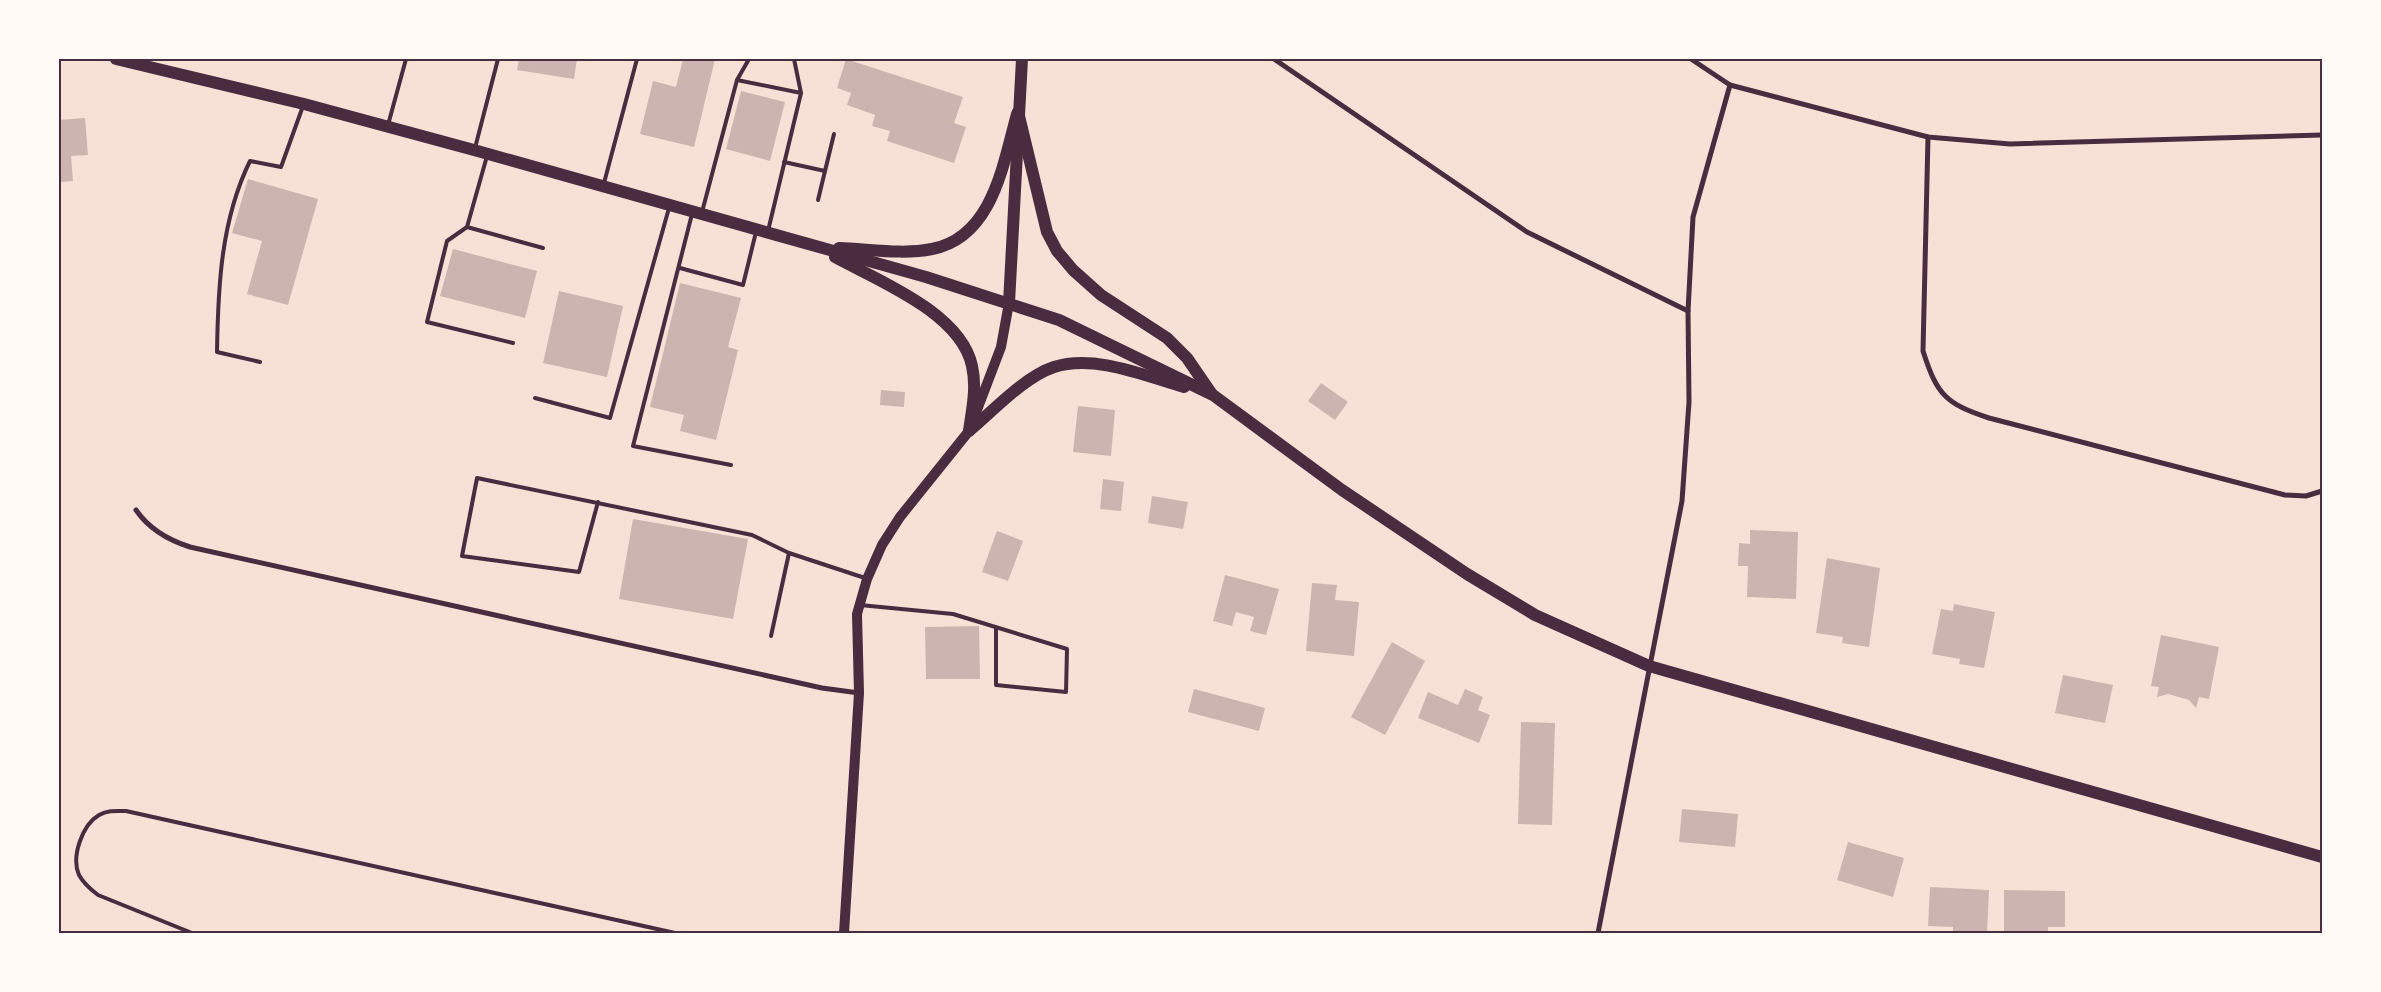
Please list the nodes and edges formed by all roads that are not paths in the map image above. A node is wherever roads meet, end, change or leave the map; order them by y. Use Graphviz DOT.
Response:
graph roads {
  1 [pos="116,59"];
  2 [pos="406,59"];
  3 [pos="498,59"];
  4 [pos="636,59"];
  5 [pos="749,59"];
  6 [pos="794,59"];
  7 [pos="1022,59"];
  8 [pos="1274,59"];
  9 [pos="1691,59"];
  10 [pos="737,80"];
  11 [pos="1730,85"];
  12 [pos="801,93"];
  13 [pos="304,104"];
  14 [pos="1018,112"];
  15 [pos="387,127"];
  16 [pos="834,134"];
  17 [pos="2322,135"];
  18 [pos="1928,137"];
  19 [pos="474,150"];
  20 [pos="488,154"];
  21 [pos="784,162"];
  22 [pos="825,171"];
  23 [pos="603,188"];
  24 [pos="818,200"];
  25 [pos="670,206"];
  26 [pos="697,213"];
  27 [pos="467,227"];
  28 [pos="762,232"];
  29 [pos="817,247"];
  30 [pos="543,248"];
  31 [pos="680,268"];
  32 [pos="1009,302"];
  33 [pos="1688,311"];
  34 [pos="513,343"];
  35 [pos="260,362"];
  36 [pos="1213,395"];
  37 [pos="535,398"];
  38 [pos="969,431"];
  39 [pos="731,465"];
  40 [pos="2322,491"];
  41 [pos="598,502"];
  42 [pos="136,510"];
  43 [pos="789,553"];
  44 [pos="867,578"];
  45 [pos="860,605"];
  46 [pos="996,628"];
  47 [pos="771,636"];
  48 [pos="1649,666"];
  49 [pos="859,693"];
  50 [pos="2322,857"];
  51 [pos="192,933"];
  52 [pos="675,933"];
  53 [pos="844,933"];
  54 [pos="1598,933"];
  1 -- 13 [label="main road"];
  2 -- 15 [label="lane"];
  3 -- 19 [label="lane"];
  4 -- 23 [label="lane"];
  5 -- 10 [label="lane"];
  6 -- 12 [label="lane"];
  7 -- 14 [label="main road"];
  8 -- 33 [label="street"];
  9 -- 11 [label="street"];
  10 -- 12 [label="lane"];
  10 -- 26 [label="lane"];
  11 -- 18 [label="street"];
  11 -- 33 [label="street"];
  12 -- 21 [label="lane"];
  13 -- 15 [label="main road"];
  13 -- 35 [label="lane"];
  14 -- 29 [label="main road"];
  14 -- 32 [label="main road"];
  14 -- 36 [label="main road"];
  15 -- 19 [label="main road"];
  16 -- 22 [label="lane"];
  17 -- 18 [label="street"];
  18 -- 40 [label="street"];
  19 -- 20 [label="main road"];
  20 -- 23 [label="main road"];
  20 -- 27 [label="lane"];
  21 -- 22 [label="lane"];
  21 -- 28 [label="lane"];
  22 -- 24 [label="lane"];
  23 -- 25 [label="main road"];
  25 -- 26 [label="main road"];
  25 -- 37 [label="lane"];
  26 -- 28 [label="main road"];
  26 -- 31 [label="lane"];
  27 -- 30 [label="lane"];
  27 -- 34 [label="lane"];
  28 -- 29 [label="main road"];
  28 -- 31 [label="lane"];
  29 -- 32 [label="main road"];
  29 -- 38 [label="main road"];
  31 -- 39 [label="lane"];
  32 -- 36 [label="main road"];
  32 -- 38 [label="main road"];
  33 -- 48 [label="street"];
  36 -- 38 [label="main road"];
  36 -- 48 [label="main road"];
  38 -- 44 [label="main road"];
  41 -- 41 [label="lane"];
  41 -- 43 [label="lane"];
  42 -- 49 [label="street"];
  43 -- 44 [label="lane"];
  43 -- 47 [label="lane"];
  44 -- 45 [label="main road"];
  45 -- 46 [label="lane"];
  45 -- 49 [label="main road"];
  46 -- 46 [label="lane"];
  48 -- 50 [label="main road"];
  48 -- 54 [label="street"];
  49 -- 53 [label="main road"];
  51 -- 52 [label="lane"];
}
